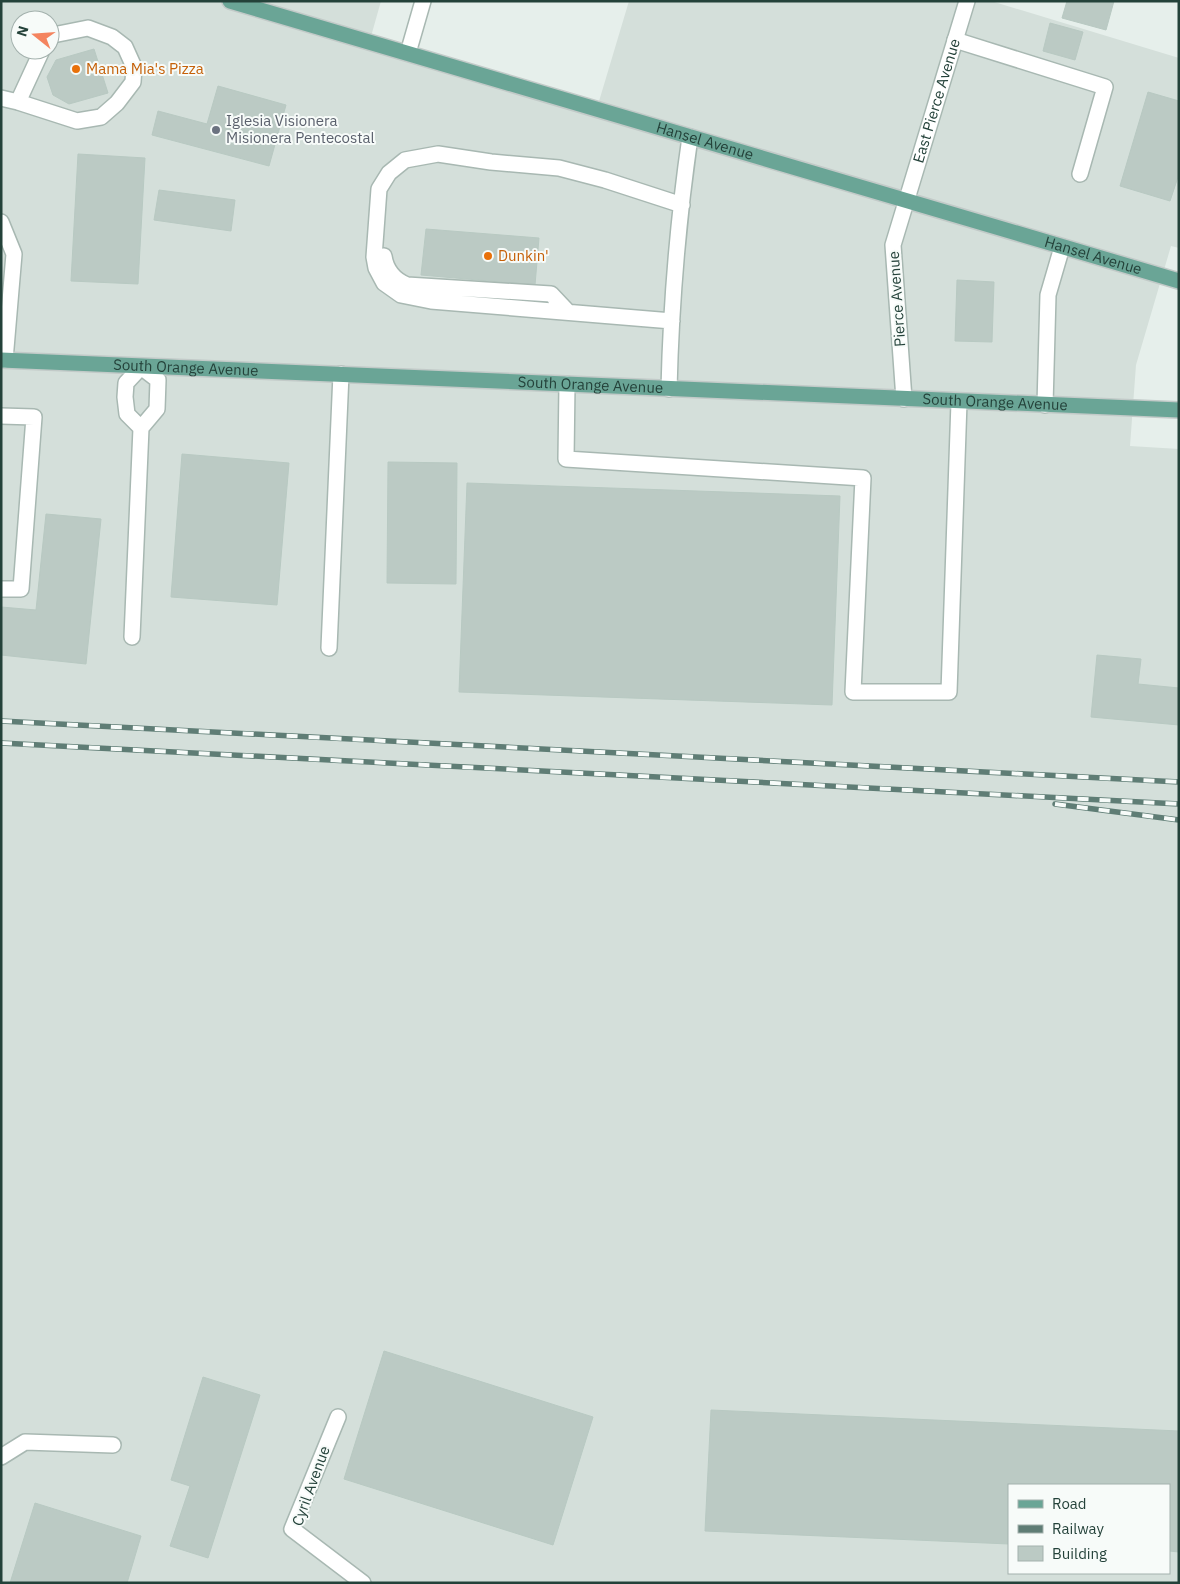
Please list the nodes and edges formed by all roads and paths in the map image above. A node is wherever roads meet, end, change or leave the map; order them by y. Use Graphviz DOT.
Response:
graph roads {
  1 [pos="230,1"];
  2 [pos="423,1"];
  3 [pos="966,1"];
  4 [pos="60,34"];
  5 [pos="955,40"];
  6 [pos="408,54"];
  7 [pos="37,60"];
  8 [pos="1,98"];
  9 [pos="18,102"];
  10 [pos="690,137"];
  11 [pos="1080,174"];
  12 [pos="906,201"];
  13 [pos="682,205"];
  14 [pos="1,222"];
  15 [pos="1062,247"];
  16 [pos="1179,281"];
  17 [pos="672,321"];
  18 [pos="3,360"];
  19 [pos="141,367"];
  20 [pos="341,374"];
  21 [pos="567,384"];
  22 [pos="669,389"];
  23 [pos="904,399"];
  24 [pos="959,402"];
  25 [pos="1045,405"];
  26 [pos="1179,410"];
  27 [pos="1,416"];
  28 [pos="141,428"];
  29 [pos="1,589"];
  30 [pos="132,637"];
  31 [pos="329,648"];
  32 [pos="338,1417"];
  33 [pos="113,1445"];
  34 [pos="1,1456"];
  35 [pos="363,1583"];
  1 -- 6 [label="main road, Hansel Avenue"];
  2 -- 6 [label="street"];
  3 -- 5 [label="street, East Pierce Avenue"];
  4 -- 9 [label="street"];
  5 -- 11 [label="street"];
  5 -- 12 [label="street, East Pierce Avenue"];
  6 -- 10 [label="main road, Hansel Avenue"];
  7 -- 9 [label="street"];
  8 -- 9 [label="street"];
  10 -- 12 [label="main road, Hansel Avenue"];
  10 -- 13 [label="street"];
  12 -- 15 [label="main road, Hansel Avenue"];
  12 -- 23 [label="street, Pierce Avenue"];
  13 -- 17 [label="street"];
  13 -- 17 [label="street"];
  14 -- 18 [label="street"];
  15 -- 16 [label="main road, Hansel Avenue"];
  15 -- 25 [label="street"];
  17 -- 22 [label="street"];
  18 -- 19 [label="main road, South Orange Avenue"];
  19 -- 20 [label="main road, South Orange Avenue"];
  19 -- 28 [label="street"];
  19 -- 28 [label="street"];
  20 -- 21 [label="main road, South Orange Avenue"];
  20 -- 31 [label="street"];
  21 -- 22 [label="main road, South Orange Avenue"];
  21 -- 24 [label="street"];
  22 -- 23 [label="main road, South Orange Avenue"];
  23 -- 24 [label="main road, South Orange Avenue"];
  24 -- 25 [label="main road, South Orange Avenue"];
  25 -- 26 [label="main road, South Orange Avenue"];
  27 -- 29 [label="street"];
  28 -- 30 [label="street"];
  32 -- 35 [label="street, Cyril Avenue"];
  33 -- 34 [label="street"];
}
